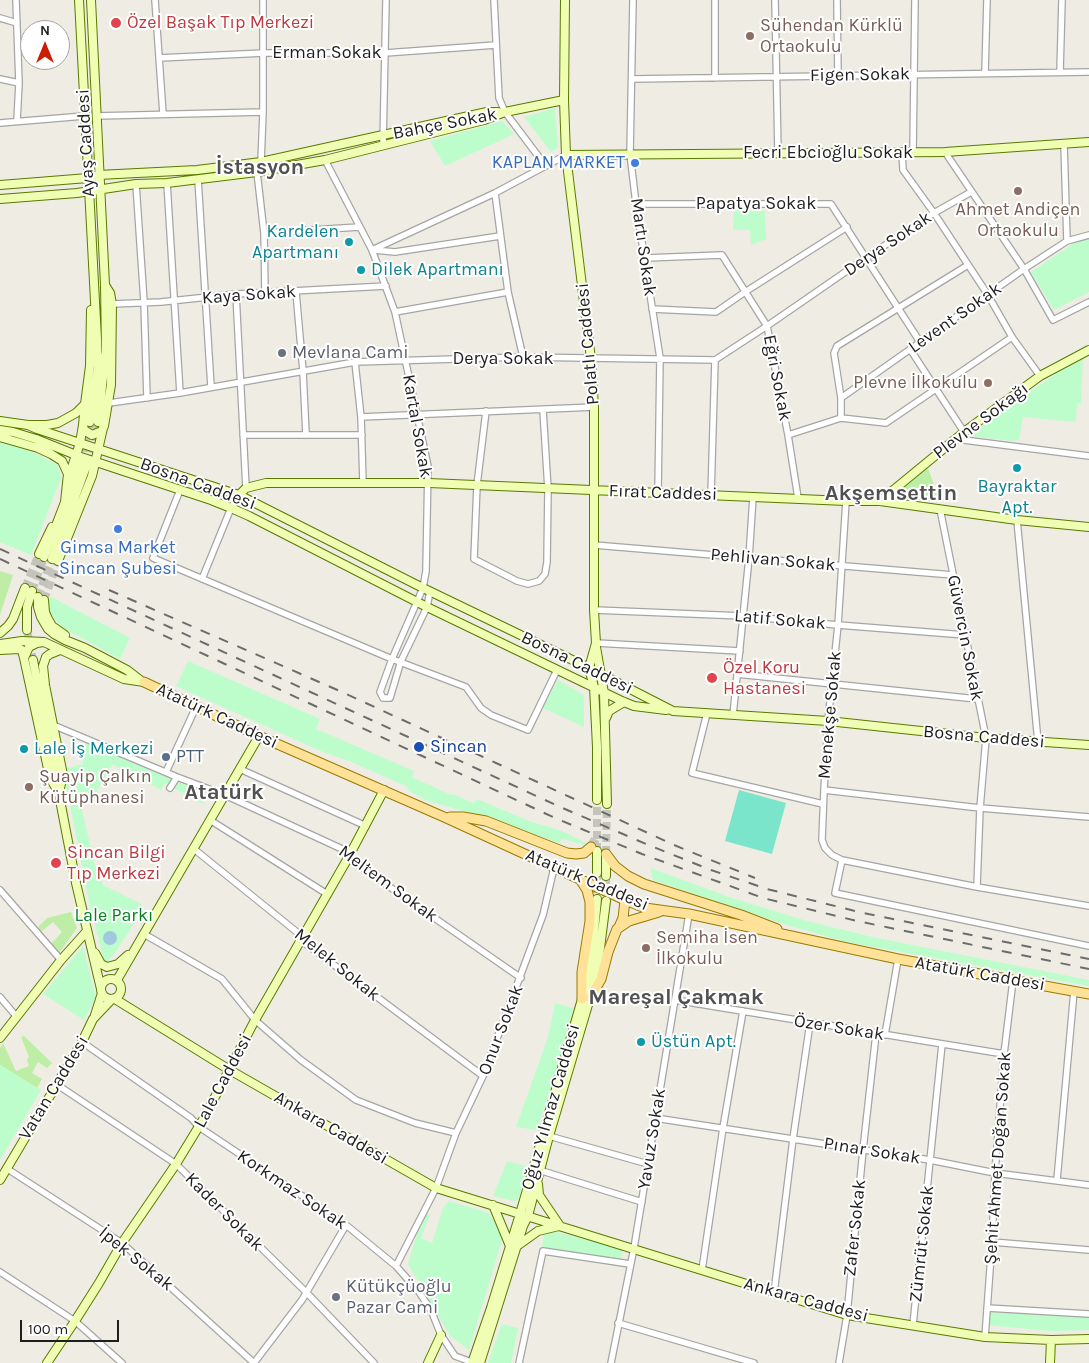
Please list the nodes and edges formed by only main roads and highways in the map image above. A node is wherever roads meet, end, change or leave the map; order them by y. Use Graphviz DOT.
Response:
graph roads {
  1 [pos="144,682"];
  2 [pos="444,817"];
  3 [pos="594,849"];
  4 [pos="606,854"];
  5 [pos="580,879"];
  6 [pos="625,900"];
  7 [pos="667,911"];
  8 [pos="617,929"];
  9 [pos="790,936"];
  10 [pos="1089,994"];
  1 -- 2 [label="main road, Atatürk Caddesi"];
  2 -- 3 [label="main road"];
  2 -- 5 [label="main road, Atatürk Caddesi"];
  4 -- 9 [label="main road"];
  5 -- 6 [label="main road, Atatürk Caddesi"];
  5 -- 8 [label="main road"];
  6 -- 7 [label="main road, Atatürk Caddesi"];
  6 -- 8 [label="main road"];
  7 -- 8 [label="main road"];
  7 -- 9 [label="main road, Atatürk Caddesi"];
  9 -- 10 [label="main road, Atatürk Caddesi"];
}
